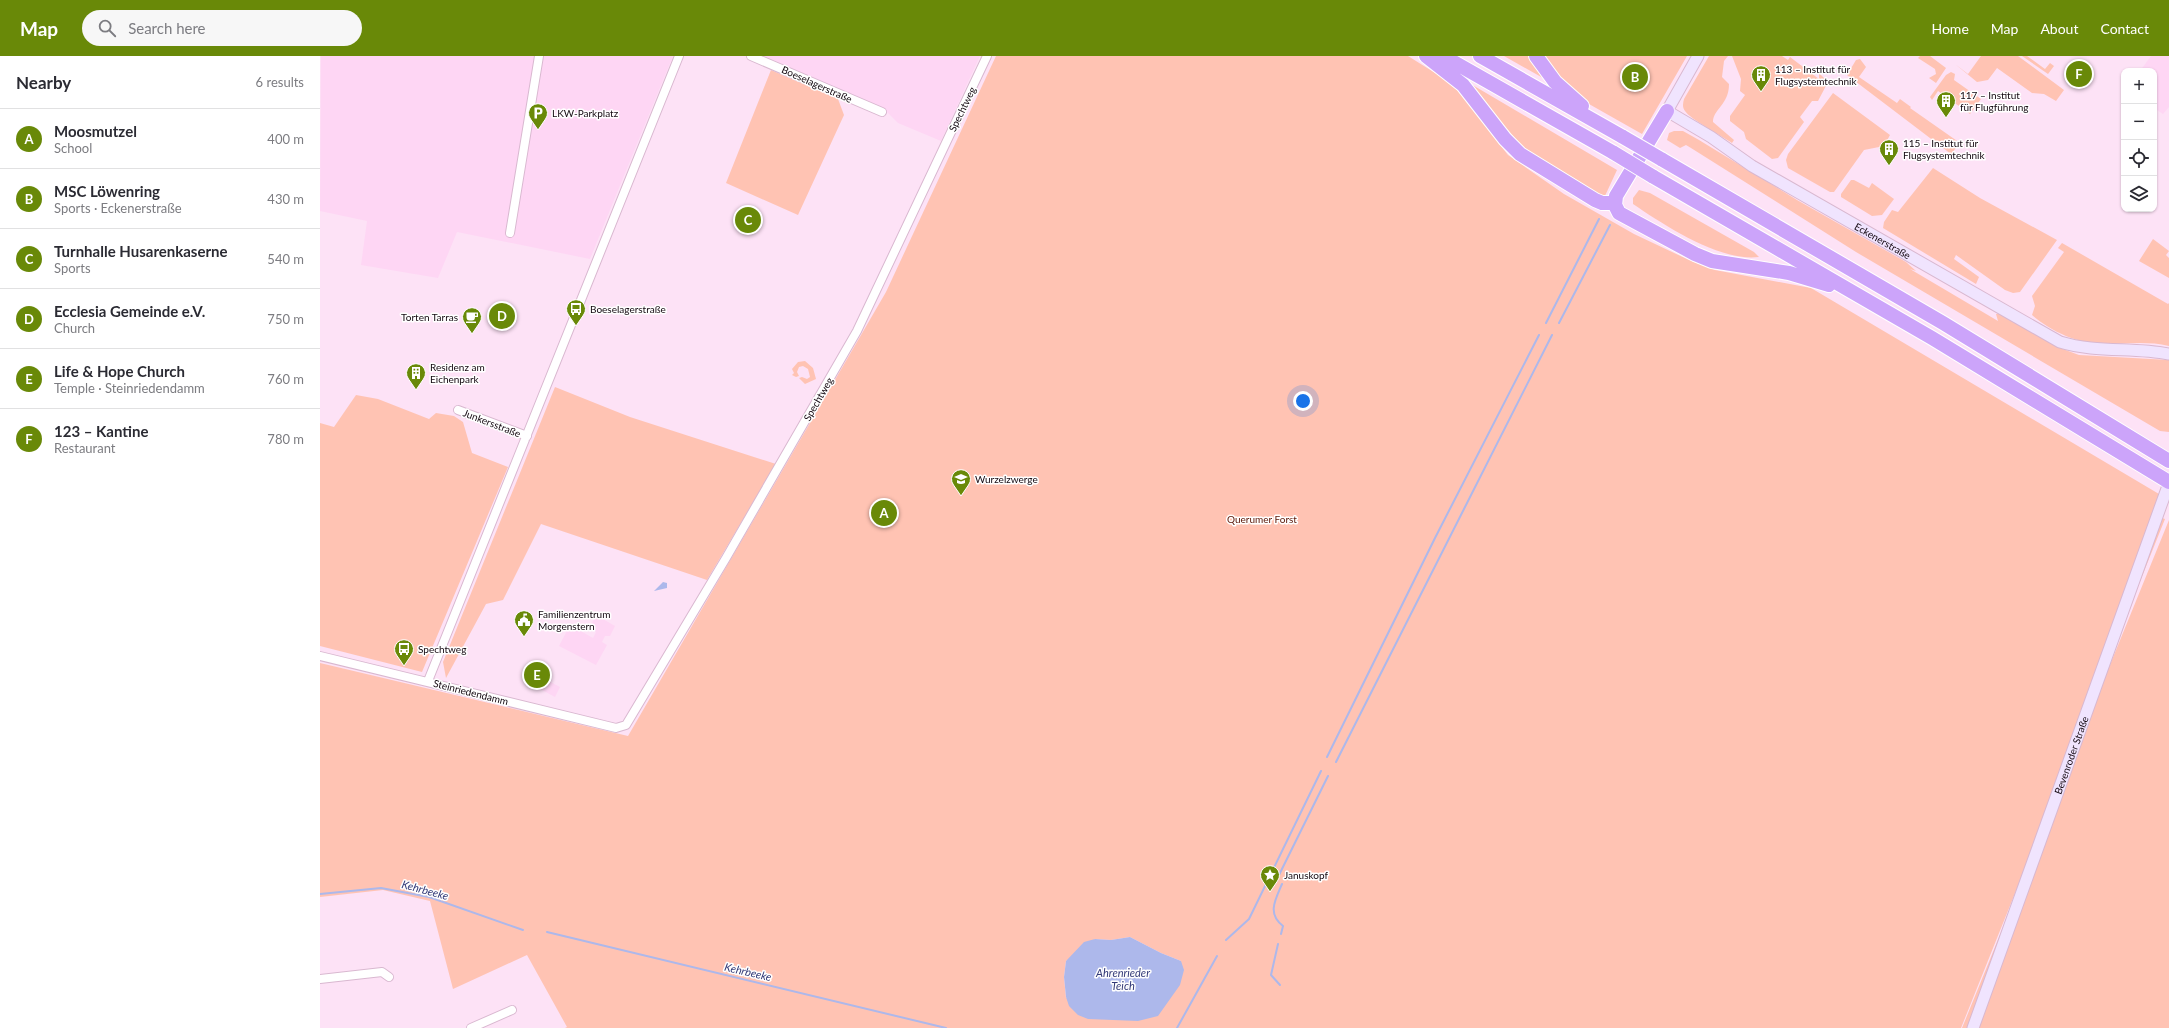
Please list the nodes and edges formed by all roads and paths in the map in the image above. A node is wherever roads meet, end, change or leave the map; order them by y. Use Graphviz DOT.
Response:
graph roads {
  1 [pos="539,56"];
  2 [pos="679,56"];
  3 [pos="751,56"];
  4 [pos="987,56"];
  5 [pos="1426,56"];
  6 [pos="1443,56"];
  7 [pos="1480,56"];
  8 [pos="1536,56"];
  9 [pos="1698,56"];
  10 [pos="1667,110"];
  11 [pos="882,112"];
  12 [pos="1620,136"];
  13 [pos="1615,203"];
  14 [pos="510,233"];
  15 [pos="1862,297"];
  16 [pos="2169,354"];
  17 [pos="458,410"];
  18 [pos="527,436"];
  19 [pos="2169,461"];
  20 [pos="2169,483"];
  21 [pos="320,656"];
  22 [pos="428,681"];
  23 [pos="622,727"];
  24 [pos="389,977"];
  25 [pos="320,980"];
  26 [pos="512,1010"];
  27 [pos="471,1028"];
  28 [pos="1973,1028"];
  1 -- 14 [label="street"];
  2 -- 18 [label="street"];
  3 -- 11 [label="street, Boeselagerstraße"];
  4 -- 23 [label="street, Spechtweg"];
  5 -- 13 [label="highway"];
  6 -- 15 [label="highway, bridge"];
  7 -- 12 [label="highway"];
  8 -- 12 [label="highway"];
  9 -- 10 [label="main road"];
  10 -- 13 [label="highway"];
  10 -- 16 [label="main road, Eckenerstraße"];
  12 -- 19 [label="highway, bridge"];
  13 -- 15 [label="highway"];
  15 -- 20 [label="highway"];
  17 -- 18 [label="street, Junkersstraße"];
  18 -- 22 [label="street"];
  20 -- 28 [label="main road, Bevenroder Straße"];
  21 -- 22 [label="street, Steinriedendamm"];
  22 -- 23 [label="street, Steinriedendamm"];
  24 -- 25 [label="street"];
  26 -- 27 [label="street"];
}
